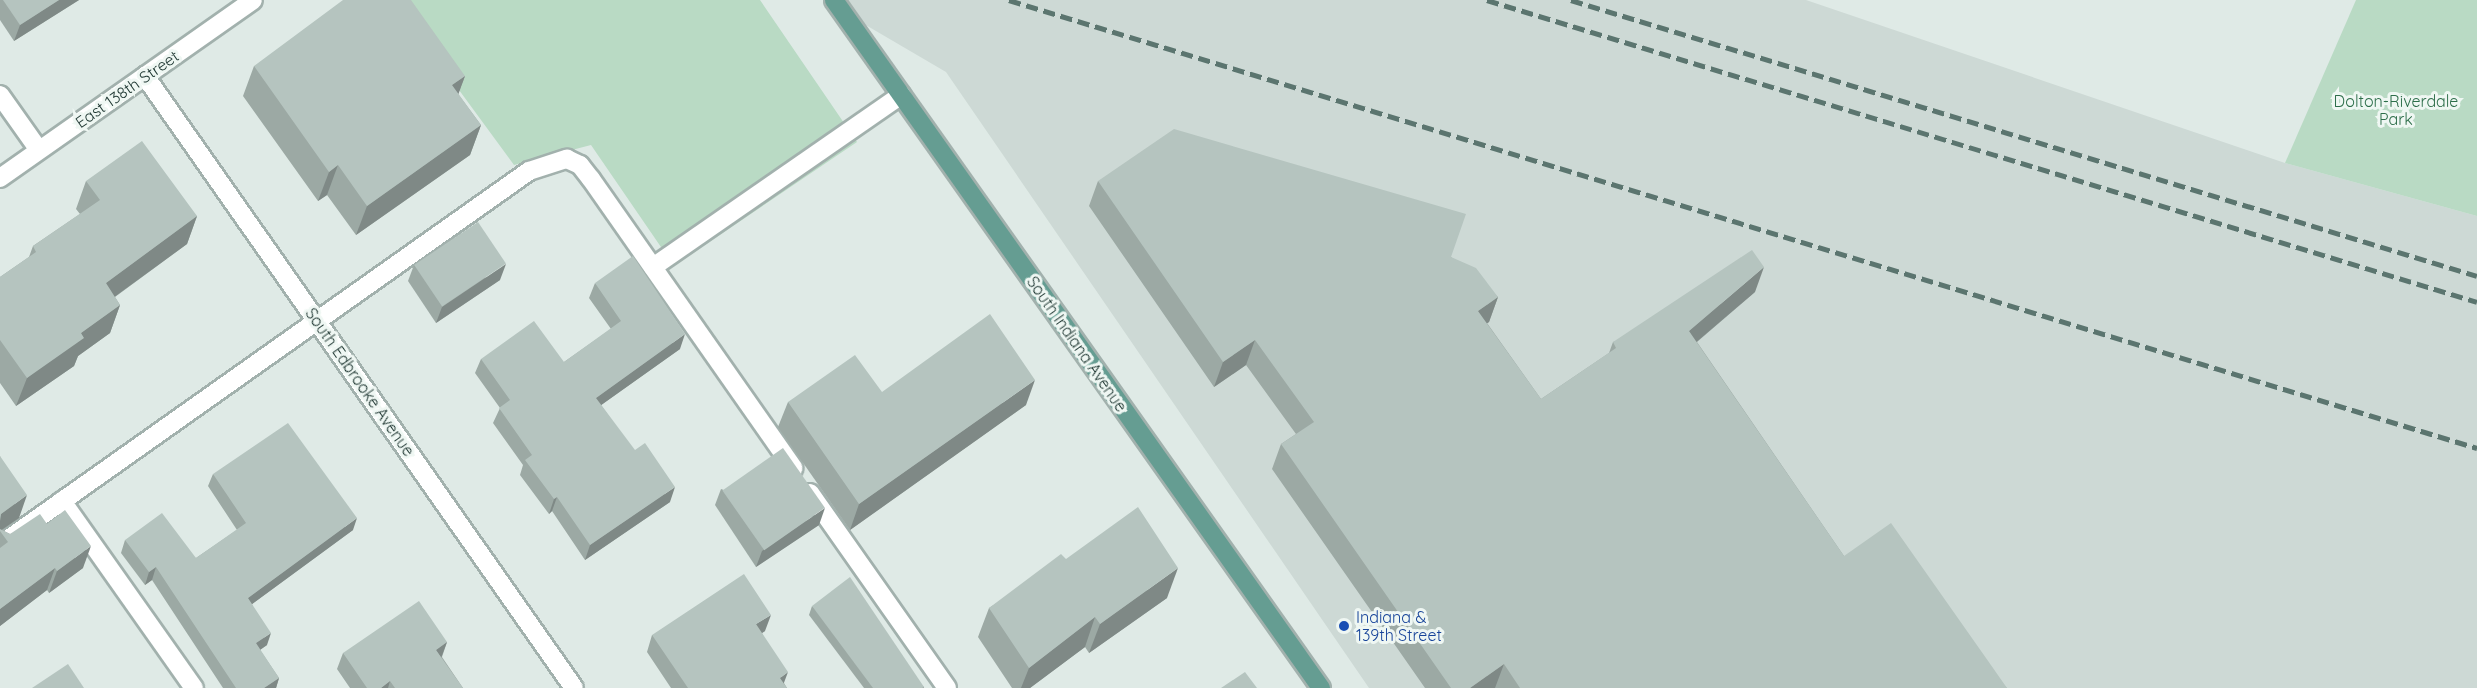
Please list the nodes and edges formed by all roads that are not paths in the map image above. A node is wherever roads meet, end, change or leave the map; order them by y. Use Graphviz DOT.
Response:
graph roads {
  1 [pos="253,0"];
  2 [pos="834,0"];
  3 [pos="145,76"];
  4 [pos="0,95"];
  5 [pos="901,95"];
  6 [pos="39,150"];
  7 [pos="0,178"];
  8 [pos="653,267"];
  9 [pos="316,321"];
  10 [pos="62,501"];
  11 [pos="0,545"];
  12 [pos="194,688"];
  13 [pos="574,688"];
  14 [pos="947,688"];
  15 [pos="1321,688"];
  1 -- 3 [label="street, East 138th Street"];
  2 -- 5 [label="main road, South Indiana Avenue"];
  3 -- 6 [label="street, East 138th Street"];
  3 -- 9 [label="street, South Edbrooke Avenue"];
  4 -- 6 [label="street"];
  5 -- 8 [label="street"];
  5 -- 15 [label="main road, South Indiana Avenue"];
  6 -- 7 [label="street, East 138th Street"];
  8 -- 9 [label="street"];
  8 -- 14 [label="street"];
  9 -- 10 [label="street"];
  9 -- 13 [label="street, South Edbrooke Avenue"];
  10 -- 11 [label="street"];
  10 -- 12 [label="street"];
}
